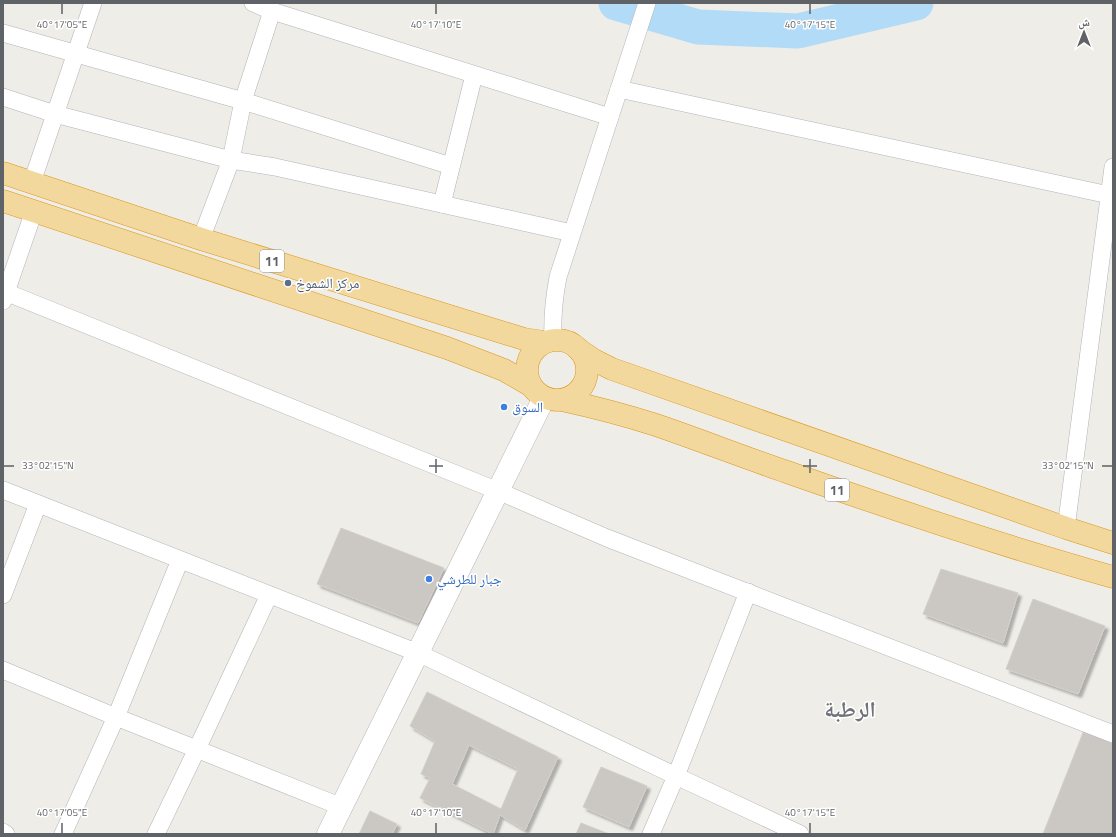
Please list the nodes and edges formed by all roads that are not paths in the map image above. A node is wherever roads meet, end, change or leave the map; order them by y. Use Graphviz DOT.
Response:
graph roads {
  1 [pos="93,3"];
  2 [pos="253,3"];
  3 [pos="647,3"];
  4 [pos="272,11"];
  5 [pos="3,33"];
  6 [pos="76,54"];
  7 [pos="474,74"];
  8 [pos="619,89"];
  9 [pos="3,97"];
  10 [pos="243,101"];
  11 [pos="55,114"];
  12 [pos="610,117"];
  13 [pos="230,160"];
  14 [pos="451,166"];
  15 [pos="1113,167"];
  16 [pos="3,173"];
  17 [pos="32,182"];
  18 [pos="1109,195"];
  19 [pos="3,201"];
  20 [pos="442,204"];
  21 [pos="34,211"];
  22 [pos="572,233"];
  23 [pos="201,239"];
  24 [pos="4,295"];
  25 [pos="548,341"];
  26 [pos="579,350"];
  27 [pos="545,394"];
  28 [pos="3,490"];
  29 [pos="498,491"];
  30 [pos="38,504"];
  31 [pos="1066,528"];
  32 [pos="1113,543"];
  33 [pos="180,560"];
  34 [pos="1113,577"];
  35 [pos="748,592"];
  36 [pos="3,595"];
  37 [pos="269,595"];
  38 [pos="418,653"];
  39 [pos="3,670"];
  40 [pos="116,717"];
  41 [pos="1113,734"];
  42 [pos="197,749"];
  43 [pos="676,776"];
  44 [pos="342,807"];
  45 [pos="3,832"];
  46 [pos="6,834"];
  47 [pos="63,834"];
  48 [pos="156,834"];
  49 [pos="328,834"];
  50 [pos="651,834"];
  51 [pos="800,834"];
  1 -- 6 [label="street"];
  2 -- 4 [label="street"];
  3 -- 8 [label="street"];
  4 -- 7 [label="street"];
  4 -- 10 [label="street"];
  5 -- 6 [label="street"];
  6 -- 10 [label="street"];
  6 -- 11 [label="street"];
  7 -- 12 [label="street"];
  7 -- 14 [label="street"];
  8 -- 12 [label="street"];
  8 -- 18 [label="street"];
  9 -- 11 [label="street"];
  10 -- 13 [label="street"];
  10 -- 14 [label="street"];
  11 -- 13 [label="street"];
  11 -- 17 [label="street"];
  12 -- 22 [label="street"];
  13 -- 20 [label="street"];
  13 -- 23 [label="street"];
  14 -- 20 [label="street"];
  15 -- 18 [label="street"];
  16 -- 17 [label="highway, 11"];
  17 -- 23 [label="highway, 11"];
  18 -- 31 [label="street"];
  19 -- 21 [label="highway, 11"];
  20 -- 22 [label="street"];
  21 -- 24 [label="street"];
  21 -- 27 [label="highway, 11"];
  22 -- 25 [label="street"];
  23 -- 25 [label="highway, 11"];
  24 -- 29 [label="street"];
  25 -- 26 [label="highway, 11"];
  25 -- 27 [label="highway"];
  26 -- 27 [label="highway"];
  26 -- 31 [label="highway, 11"];
  27 -- 29 [label="street"];
  27 -- 34 [label="highway, 11"];
  28 -- 30 [label="street"];
  29 -- 35 [label="street"];
  29 -- 38 [label="street"];
  30 -- 33 [label="street"];
  30 -- 36 [label="street"];
  31 -- 32 [label="highway, 11"];
  33 -- 37 [label="street"];
  33 -- 40 [label="street"];
  35 -- 41 [label="street"];
  35 -- 43 [label="street"];
  37 -- 38 [label="street"];
  37 -- 42 [label="street"];
  38 -- 43 [label="street"];
  38 -- 44 [label="street"];
  39 -- 40 [label="street"];
  40 -- 42 [label="street"];
  40 -- 47 [label="street"];
  42 -- 44 [label="street"];
  42 -- 48 [label="street"];
  43 -- 50 [label="street"];
  43 -- 51 [label="street"];
  44 -- 49 [label="street"];
  45 -- 46 [label="street"];
}
